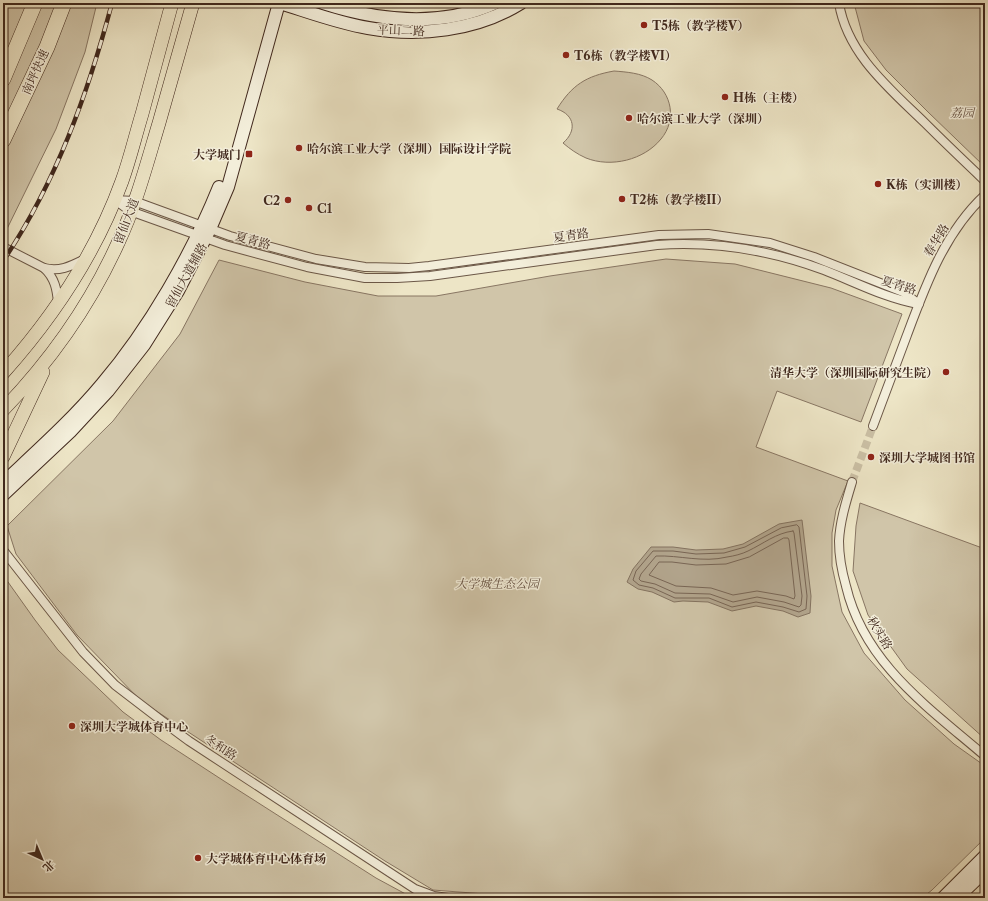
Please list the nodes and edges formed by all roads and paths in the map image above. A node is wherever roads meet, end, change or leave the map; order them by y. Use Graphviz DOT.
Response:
graph roads {
  1 [pos="35,3"];
  2 [pos="64,3"];
  3 [pos="172,3"];
  4 [pos="193,3"];
  5 [pos="271,3"];
  6 [pos="280,3"];
  7 [pos="323,3"];
  8 [pos="495,3"];
  9 [pos="521,3"];
  10 [pos="839,3"];
  11 [pos="3,79"];
  12 [pos="3,140"];
  13 [pos="985,181"];
  14 [pos="985,195"];
  15 [pos="115,200"];
  16 [pos="132,206"];
  17 [pos="204,232"];
  18 [pos="3,247"];
  19 [pos="88,258"];
  20 [pos="44,268"];
  21 [pos="918,304"];
  22 [pos="58,305"];
  23 [pos="55,349"];
  24 [pos="3,373"];
  25 [pos="3,410"];
  26 [pos="873,426"];
  27 [pos="3,458"];
  28 [pos="852,482"];
  29 [pos="3,483"];
  30 [pos="3,495"];
  31 [pos="3,550"];
  32 [pos="985,756"];
  33 [pos="985,856"];
  34 [pos="985,871"];
  35 [pos="448,898"];
  36 [pos="943,898"];
  37 [pos="957,898"];
  1 -- 11 [label="highway"];
  2 -- 12 [label="highway, 南坪快速"];
  3 -- 15 [label="main road, 留仙大道"];
  4 -- 16 [label="main road, 留仙大道"];
  5 -- 17 [label="main road, 留仙大道辅路"];
  6 -- 9 [label="main road, 平山二路"];
  6 -- 17 [label="main road, 留仙大道辅路"];
  7 -- 8 [label="main road, 平山二路"];
  10 -- 13 [label="street"];
  14 -- 21 [label="street, 春华路"];
  15 -- 16 [label="street, 夏青路"];
  15 -- 19 [label="main road, 留仙大道"];
  16 -- 17 [label="street, 夏青路"];
  16 -- 23 [label="main road, 留仙大道"];
  17 -- 21 [label="street, 夏青路"];
  17 -- 29 [label="main road, 留仙大道辅路"];
  17 -- 30 [label="main road, 留仙大道辅路"];
  18 -- 20 [label="street"];
  19 -- 20 [label="street"];
  19 -- 22 [label="main road, 留仙大道"];
  20 -- 22 [label="street"];
  21 -- 26 [label="street"];
  22 -- 24 [label="main road, 留仙大道"];
  23 -- 25 [label="main road, 留仙大道"];
  23 -- 27 [label="main road"];
  28 -- 32 [label="street, 秋实路"];
  31 -- 35 [label="street, 冬和路"];
  33 -- 36 [label="main road"];
  34 -- 37 [label="main road"];
}
